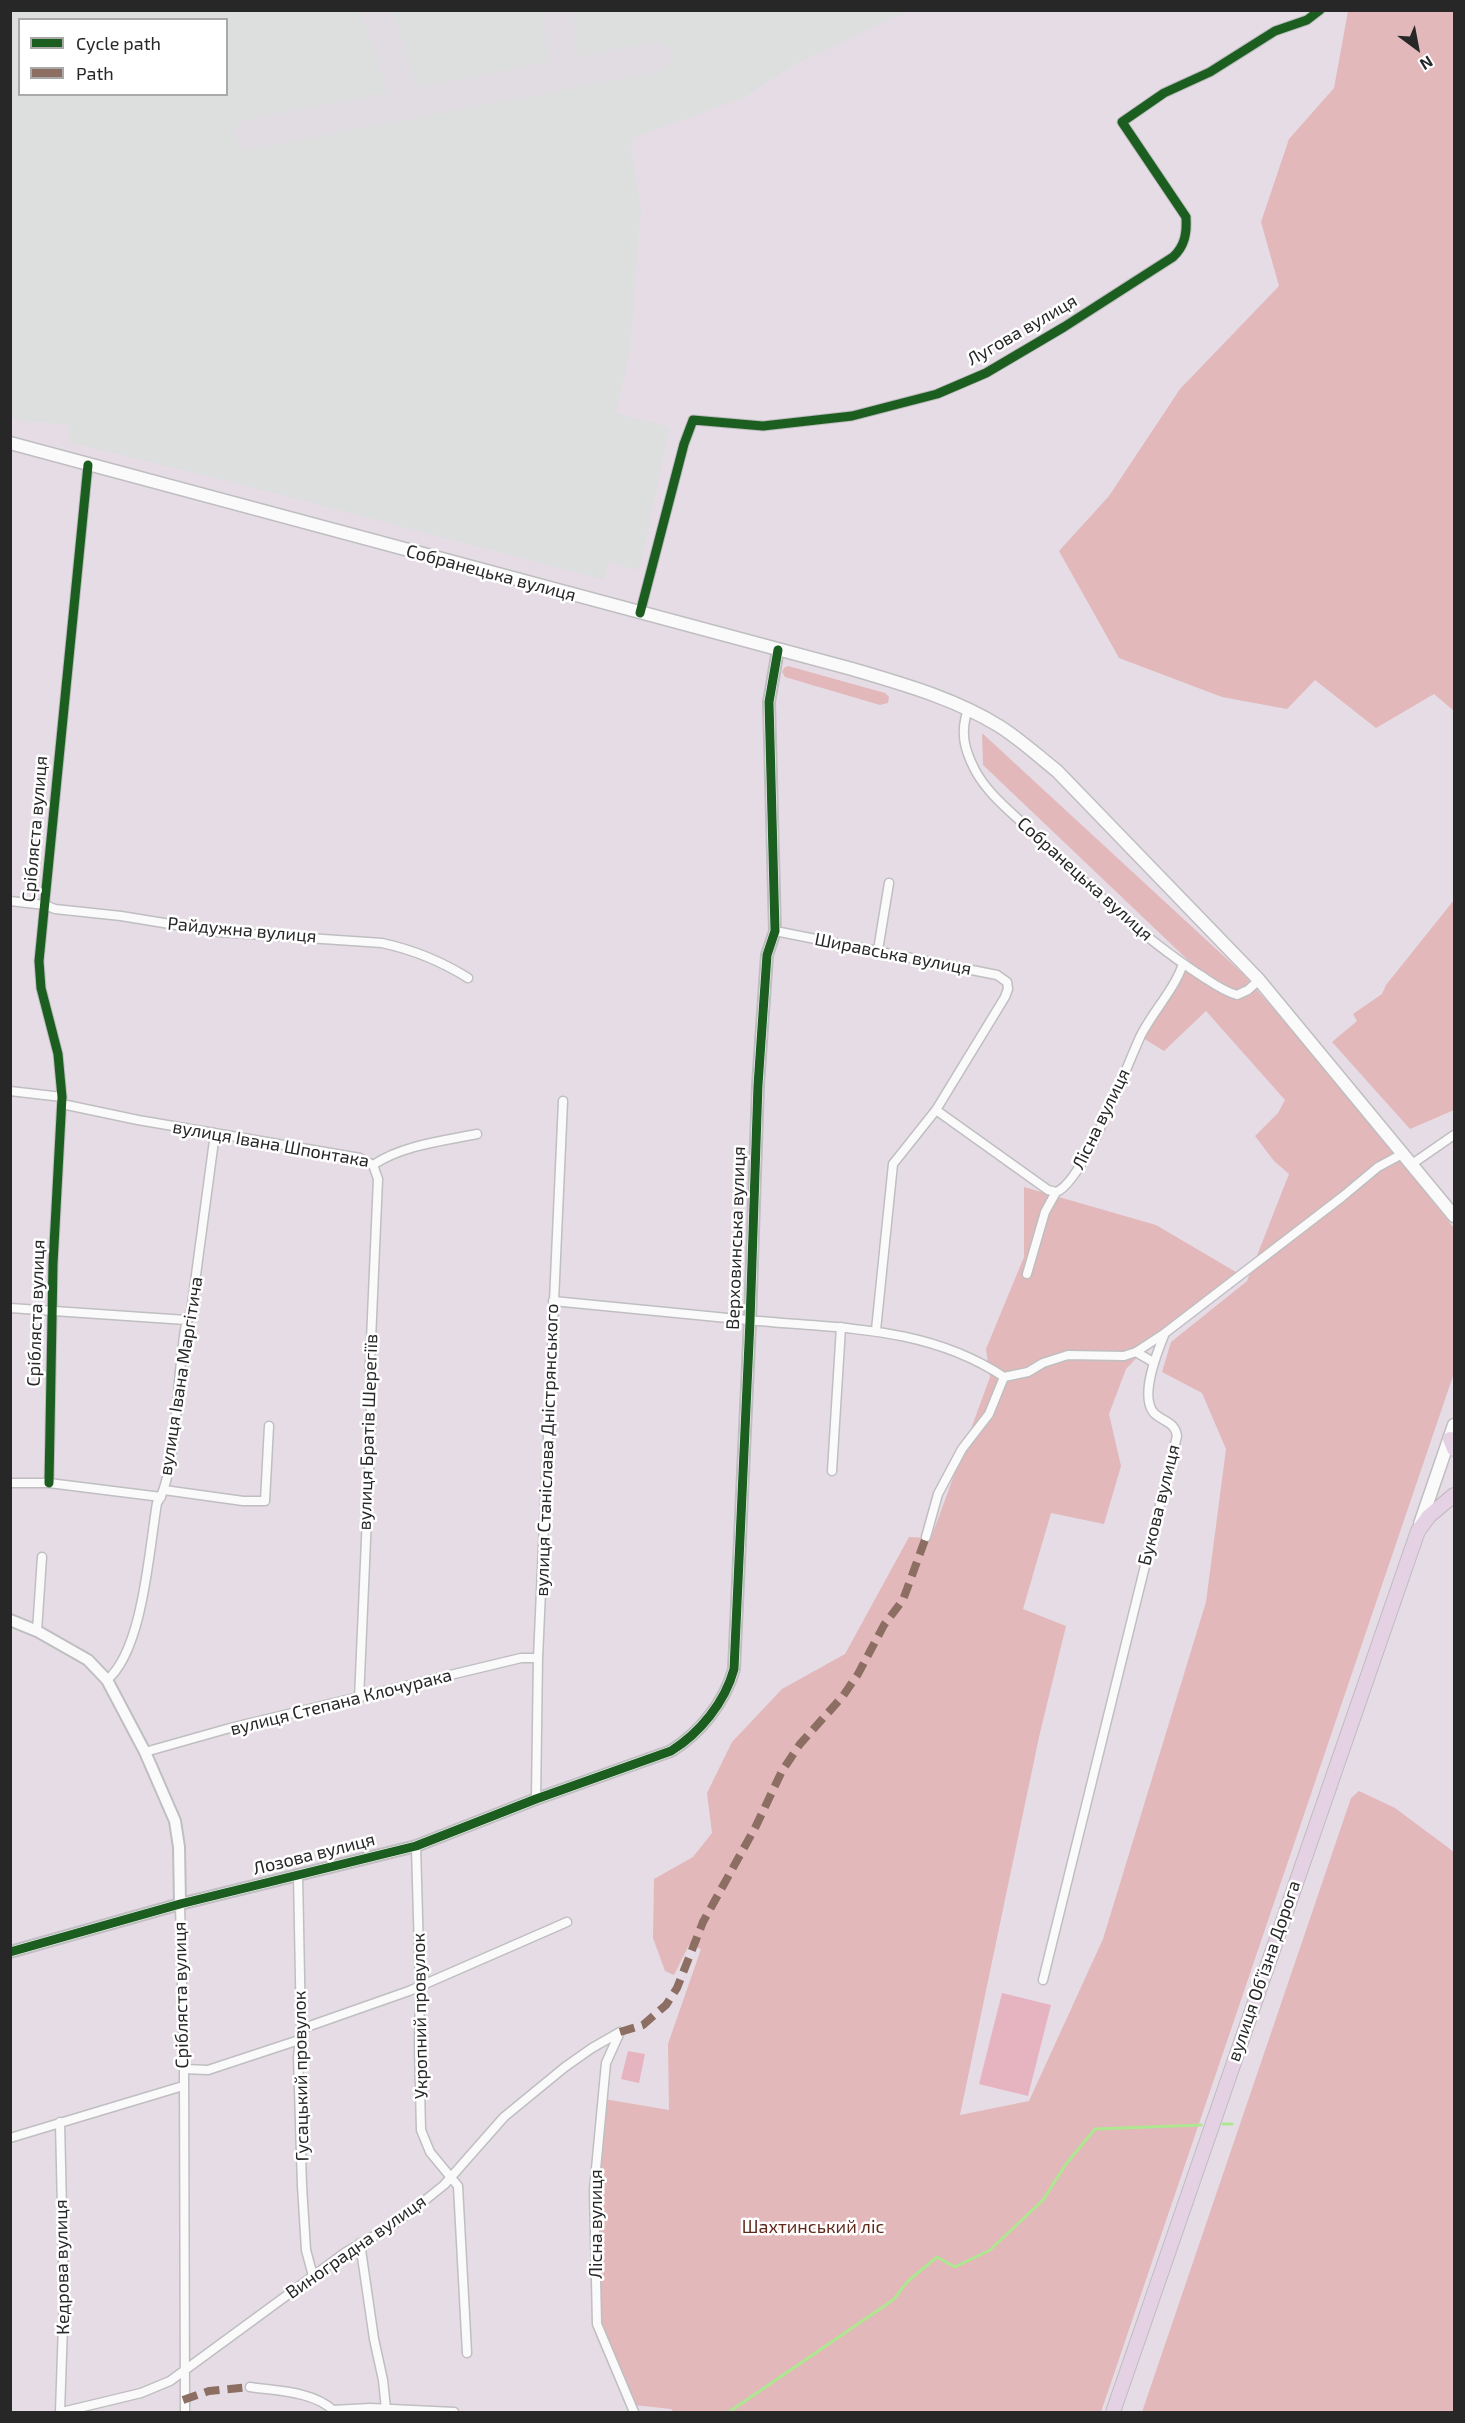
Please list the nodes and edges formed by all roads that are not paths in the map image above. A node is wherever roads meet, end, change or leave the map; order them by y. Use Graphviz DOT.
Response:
graph roads {
  1 [pos="1320,10"];
  2 [pos="10,443"];
  3 [pos="88,465"];
  4 [pos="640,613"];
  5 [pos="778,650"];
  6 [pos="968,709"];
  7 [pos="889,883"];
  8 [pos="10,900"];
  9 [pos="45,905"];
  10 [pos="775,931"];
  11 [pos="878,950"];
  12 [pos="1183,964"];
  13 [pos="468,978"];
  14 [pos="1259,980"];
  15 [pos="10,1090"];
  16 [pos="62,1100"];
  17 [pos="563,1101"];
  18 [pos="936,1110"];
  19 [pos="215,1133"];
  20 [pos="477,1134"];
  21 [pos="1455,1136"];
  22 [pos="1404,1153"];
  23 [pos="1412,1164"];
  24 [pos="373,1165"];
  25 [pos="1056,1192"];
  26 [pos="1455,1216"];
  27 [pos="1027,1274"];
  28 [pos="553,1300"];
  29 [pos="10,1308"];
  30 [pos="52,1312"];
  31 [pos="186,1320"];
  32 [pos="750,1321"];
  33 [pos="841,1327"];
  34 [pos="876,1330"];
  35 [pos="1166,1333"];
  36 [pos="1136,1352"];
  37 [pos="1153,1362"];
  38 [pos="1004,1377"];
  39 [pos="269,1426"];
  40 [pos="1453,1438"];
  41 [pos="832,1471"];
  42 [pos="10,1483"];
  43 [pos="49,1483"];
  44 [pos="163,1493"];
  45 [pos="1455,1496"];
  46 [pos="1418,1531"];
  47 [pos="926,1537"];
  48 [pos="42,1557"];
  49 [pos="10,1620"];
  50 [pos="37,1631"];
  51 [pos="538,1658"];
  52 [pos="106,1680"];
  53 [pos="359,1699"];
  54 [pos="145,1752"];
  55 [pos="620,1769"];
  56 [pos="536,1799"];
  57 [pos="416,1846"];
  58 [pos="298,1875"];
  59 [pos="180,1904"];
  60 [pos="567,1922"];
  61 [pos="10,1952"];
  62 [pos="1043,1980"];
  63 [pos="420,1987"];
  64 [pos="301,2029"];
  65 [pos="620,2032"];
  66 [pos="299,2040"];
  67 [pos="183,2069"];
  68 [pos="183,2086"];
  69 [pos="60,2122"];
  70 [pos="10,2138"];
  71 [pos="452,2176"];
  72 [pos="360,2243"];
  73 [pos="313,2276"];
  74 [pos="467,2353"];
  75 [pos="184,2371"];
  76 [pos="250,2387"];
  77 [pos="386,2409"];
  78 [pos="333,2411"];
  79 [pos="61,2412"];
  80 [pos="185,2412"];
  81 [pos="454,2412"];
  82 [pos="634,2412"];
  83 [pos="1113,2412"];
  1 -- 4 [label="street, Лугова вулиця"];
  2 -- 3 [label="main road, Собранецька вулиця"];
  3 -- 4 [label="main road, Собранецька вулиця"];
  3 -- 9 [label="street, Срібляста вулиця"];
  4 -- 5 [label="main road, Собранецька вулиця"];
  5 -- 6 [label="main road, Собранецька вулиця"];
  5 -- 10 [label="street, Верховинська вулиця"];
  6 -- 12 [label="street, Собранецька вулиця"];
  6 -- 14 [label="main road, Собранецька вулиця"];
  7 -- 11 [label="street"];
  8 -- 9 [label="street, Райдужна вулиця"];
  9 -- 13 [label="street, Райдужна вулиця"];
  9 -- 16 [label="street, Срібляста вулиця"];
  10 -- 11 [label="street, Ширавська вулиця"];
  10 -- 32 [label="street, Верховинська вулиця"];
  11 -- 18 [label="street, Ширавська вулиця"];
  12 -- 14 [label="street, Собранецька вулиця"];
  12 -- 25 [label="street, Лісна вулиця"];
  14 -- 22 [label="main road, Собранецька вулиця"];
  15 -- 16 [label="street, вулиця Івана Шпонтака"];
  16 -- 19 [label="street, вулиця Івана Шпонтака"];
  16 -- 30 [label="street, Срібляста вулиця"];
  17 -- 28 [label="street, вулиця Станіслава Дністрянського"];
  18 -- 25 [label="street"];
  18 -- 34 [label="street"];
  19 -- 24 [label="street, вулиця Івана Шпонтака"];
  19 -- 31 [label="street, вулиця Івана Маргітича"];
  20 -- 24 [label="street, вулиця Івана Шпонтака"];
  21 -- 23 [label="street"];
  22 -- 23 [label="main road, Собранецька вулиця"];
  22 -- 35 [label="street, Букова вулиця"];
  23 -- 26 [label="main road, Собранецька вулиця"];
  24 -- 53 [label="street, вулиця Братів Шерегіїв"];
  25 -- 27 [label="street, Лісна вулиця"];
  28 -- 32 [label="street"];
  28 -- 51 [label="street, вулиця Станіслава Дністрянського"];
  29 -- 30 [label="street"];
  30 -- 31 [label="street"];
  30 -- 43 [label="street, Срібляста вулиця"];
  31 -- 44 [label="street, вулиця Івана Маргітича"];
  32 -- 33 [label="street"];
  32 -- 55 [label="street, Верховинська вулиця"];
  33 -- 34 [label="street"];
  33 -- 41 [label="street"];
  34 -- 38 [label="street"];
  35 -- 36 [label="street"];
  35 -- 37 [label="street, Букова вулиця"];
  36 -- 37 [label="street"];
  36 -- 38 [label="street"];
  37 -- 62 [label="street, Букова вулиця"];
  38 -- 47 [label="street"];
  39 -- 44 [label="street"];
  40 -- 46 [label="main road, вулиця Обʼїзна Дорога"];
  42 -- 43 [label="street"];
  43 -- 44 [label="street"];
  44 -- 52 [label="street, вулиця Івана Маргітича"];
  45 -- 46 [label="highway, вулиця Обʼїзна Дорога"];
  46 -- 83 [label="highway, вулиця Обʼїзна Дорога"];
  48 -- 50 [label="street"];
  49 -- 50 [label="street, Срібляста вулиця"];
  50 -- 52 [label="street, Срібляста вулиця"];
  51 -- 53 [label="street, вулиця Степана Клочурака"];
  51 -- 56 [label="street, вулиця Станіслава Дністрянського"];
  52 -- 54 [label="street, Срібляста вулиця"];
  53 -- 54 [label="street, вулиця Степана Клочурака"];
  54 -- 59 [label="street, Срібляста вулиця"];
  55 -- 56 [label="street, Лозова вулиця"];
  56 -- 57 [label="street, Лозова вулиця"];
  57 -- 58 [label="street, Лозова вулиця"];
  57 -- 63 [label="street, Укропний провулок"];
  58 -- 59 [label="street, Лозова вулиця"];
  58 -- 64 [label="street, Гусацький провулок"];
  59 -- 61 [label="street, Лозова вулиця"];
  59 -- 67 [label="street, Срібляста вулиця"];
  60 -- 63 [label="street"];
  63 -- 64 [label="street"];
  63 -- 71 [label="street, Укропний провулок"];
  64 -- 66 [label="street, Гусацький провулок"];
  65 -- 71 [label="street, Виноградна вулиця"];
  65 -- 82 [label="street, Лісна вулиця"];
  66 -- 67 [label="street"];
  66 -- 73 [label="street, Гусацький провулок"];
  67 -- 68 [label="street, Срібляста вулиця"];
  68 -- 69 [label="street"];
  68 -- 75 [label="street, Срібляста вулиця"];
  69 -- 70 [label="street"];
  69 -- 79 [label="street, Кедрова вулиця"];
  71 -- 72 [label="street, Виноградна вулиця"];
  71 -- 74 [label="street"];
  72 -- 73 [label="street, Виноградна вулиця"];
  72 -- 77 [label="street"];
  73 -- 75 [label="street, Виноградна вулиця"];
  75 -- 79 [label="street, Виноградна вулиця"];
  75 -- 80 [label="street, Срібляста вулиця"];
  76 -- 78 [label="street"];
  77 -- 78 [label="street"];
  77 -- 81 [label="street"];
}
